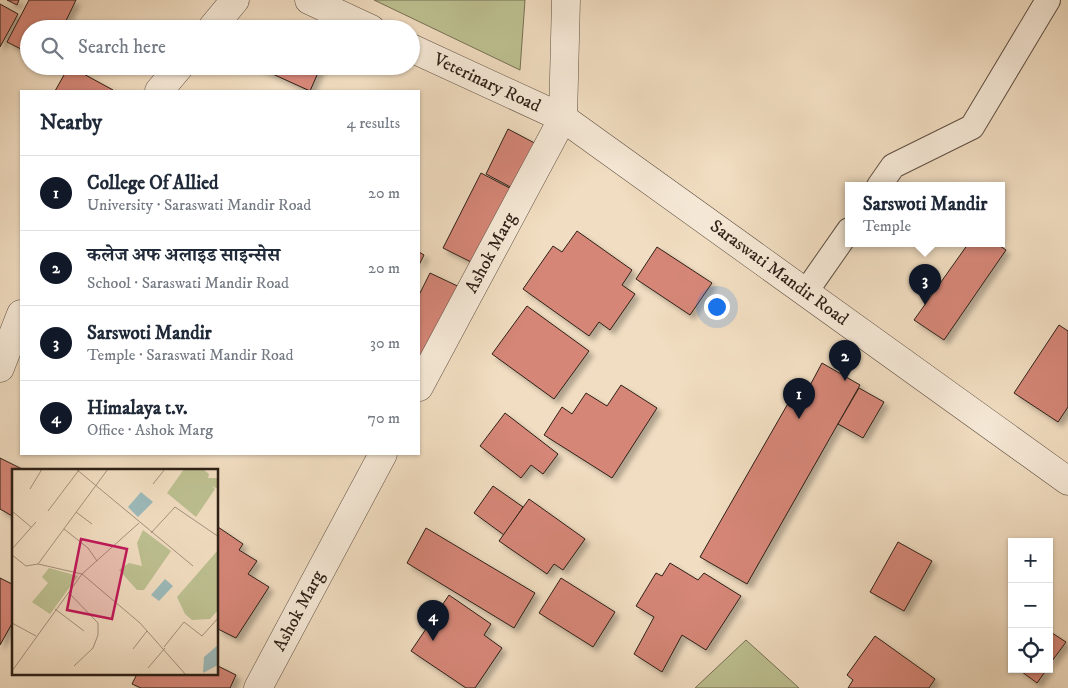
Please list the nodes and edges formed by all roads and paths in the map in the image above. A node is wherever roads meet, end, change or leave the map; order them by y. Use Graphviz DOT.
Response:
graph roads {
  1 [pos="235,0"];
  2 [pos="309,0"];
  3 [pos="566,0"];
  4 [pos="1048,0"];
  5 [pos="218,20"];
  6 [pos="352,20"];
  7 [pos="420,52"];
  8 [pos="172,75"];
  9 [pos="160,90"];
  10 [pos="563,118"];
  11 [pos="882,182"];
  12 [pos="845,236"];
  13 [pos="805,292"];
  14 [pos="20,317"];
  15 [pos="0,368"];
  16 [pos="420,385"];
  17 [pos="382,455"];
  18 [pos="1068,481"];
  19 [pos="258,688"];
  1 -- 5 [label="street"];
  2 -- 6 [label="street"];
  3 -- 10 [label="street"];
  4 -- 11 [label="lane"];
  7 -- 10 [label="street, Veterinary Road"];
  8 -- 9 [label="street"];
  10 -- 13 [label="street, Saraswati Mandir Road"];
  10 -- 16 [label="street, Ashok Marg"];
  12 -- 13 [label="lane"];
  13 -- 18 [label="street, Saraswati Mandir Road"];
  14 -- 15 [label="street"];
  17 -- 19 [label="street, Ashok Marg"];
}
